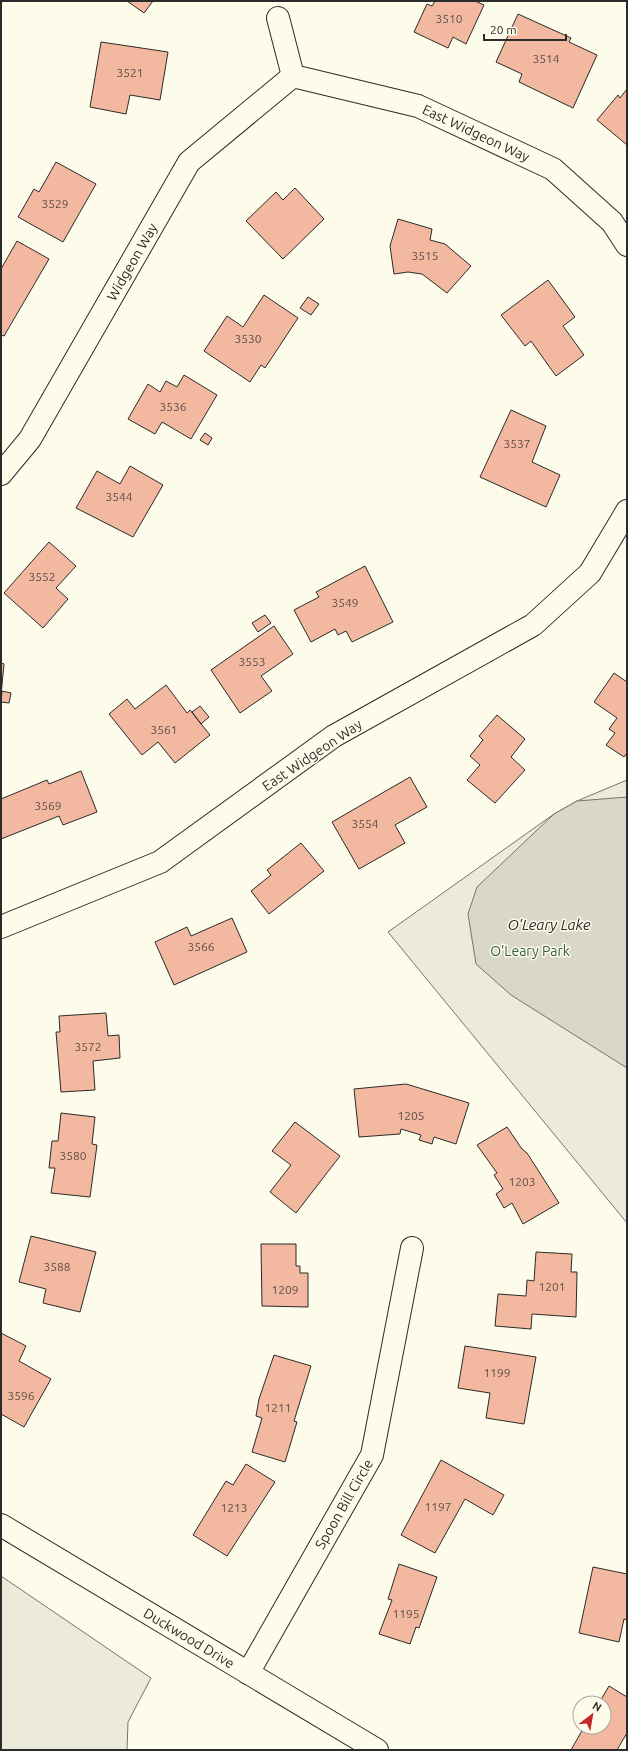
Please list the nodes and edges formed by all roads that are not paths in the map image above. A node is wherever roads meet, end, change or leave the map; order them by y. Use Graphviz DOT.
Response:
graph roads {
  1 [pos="278,18"];
  2 [pos="293,76"];
  3 [pos="627,245"];
  4 [pos="1,474"];
  5 [pos="627,511"];
  6 [pos="1,927"];
  7 [pos="412,1248"];
  8 [pos="1,1525"];
  9 [pos="248,1673"];
  10 [pos="377,1750"];
  1 -- 2 [label="street"];
  2 -- 3 [label="street, East Widgeon Way"];
  2 -- 4 [label="street, Widgeon Way"];
  5 -- 6 [label="street, East Widgeon Way"];
  7 -- 9 [label="street, Spoon Bill Circle"];
  8 -- 9 [label="street, Duckwood Drive"];
  9 -- 10 [label="street, Duckwood Drive"];
}
